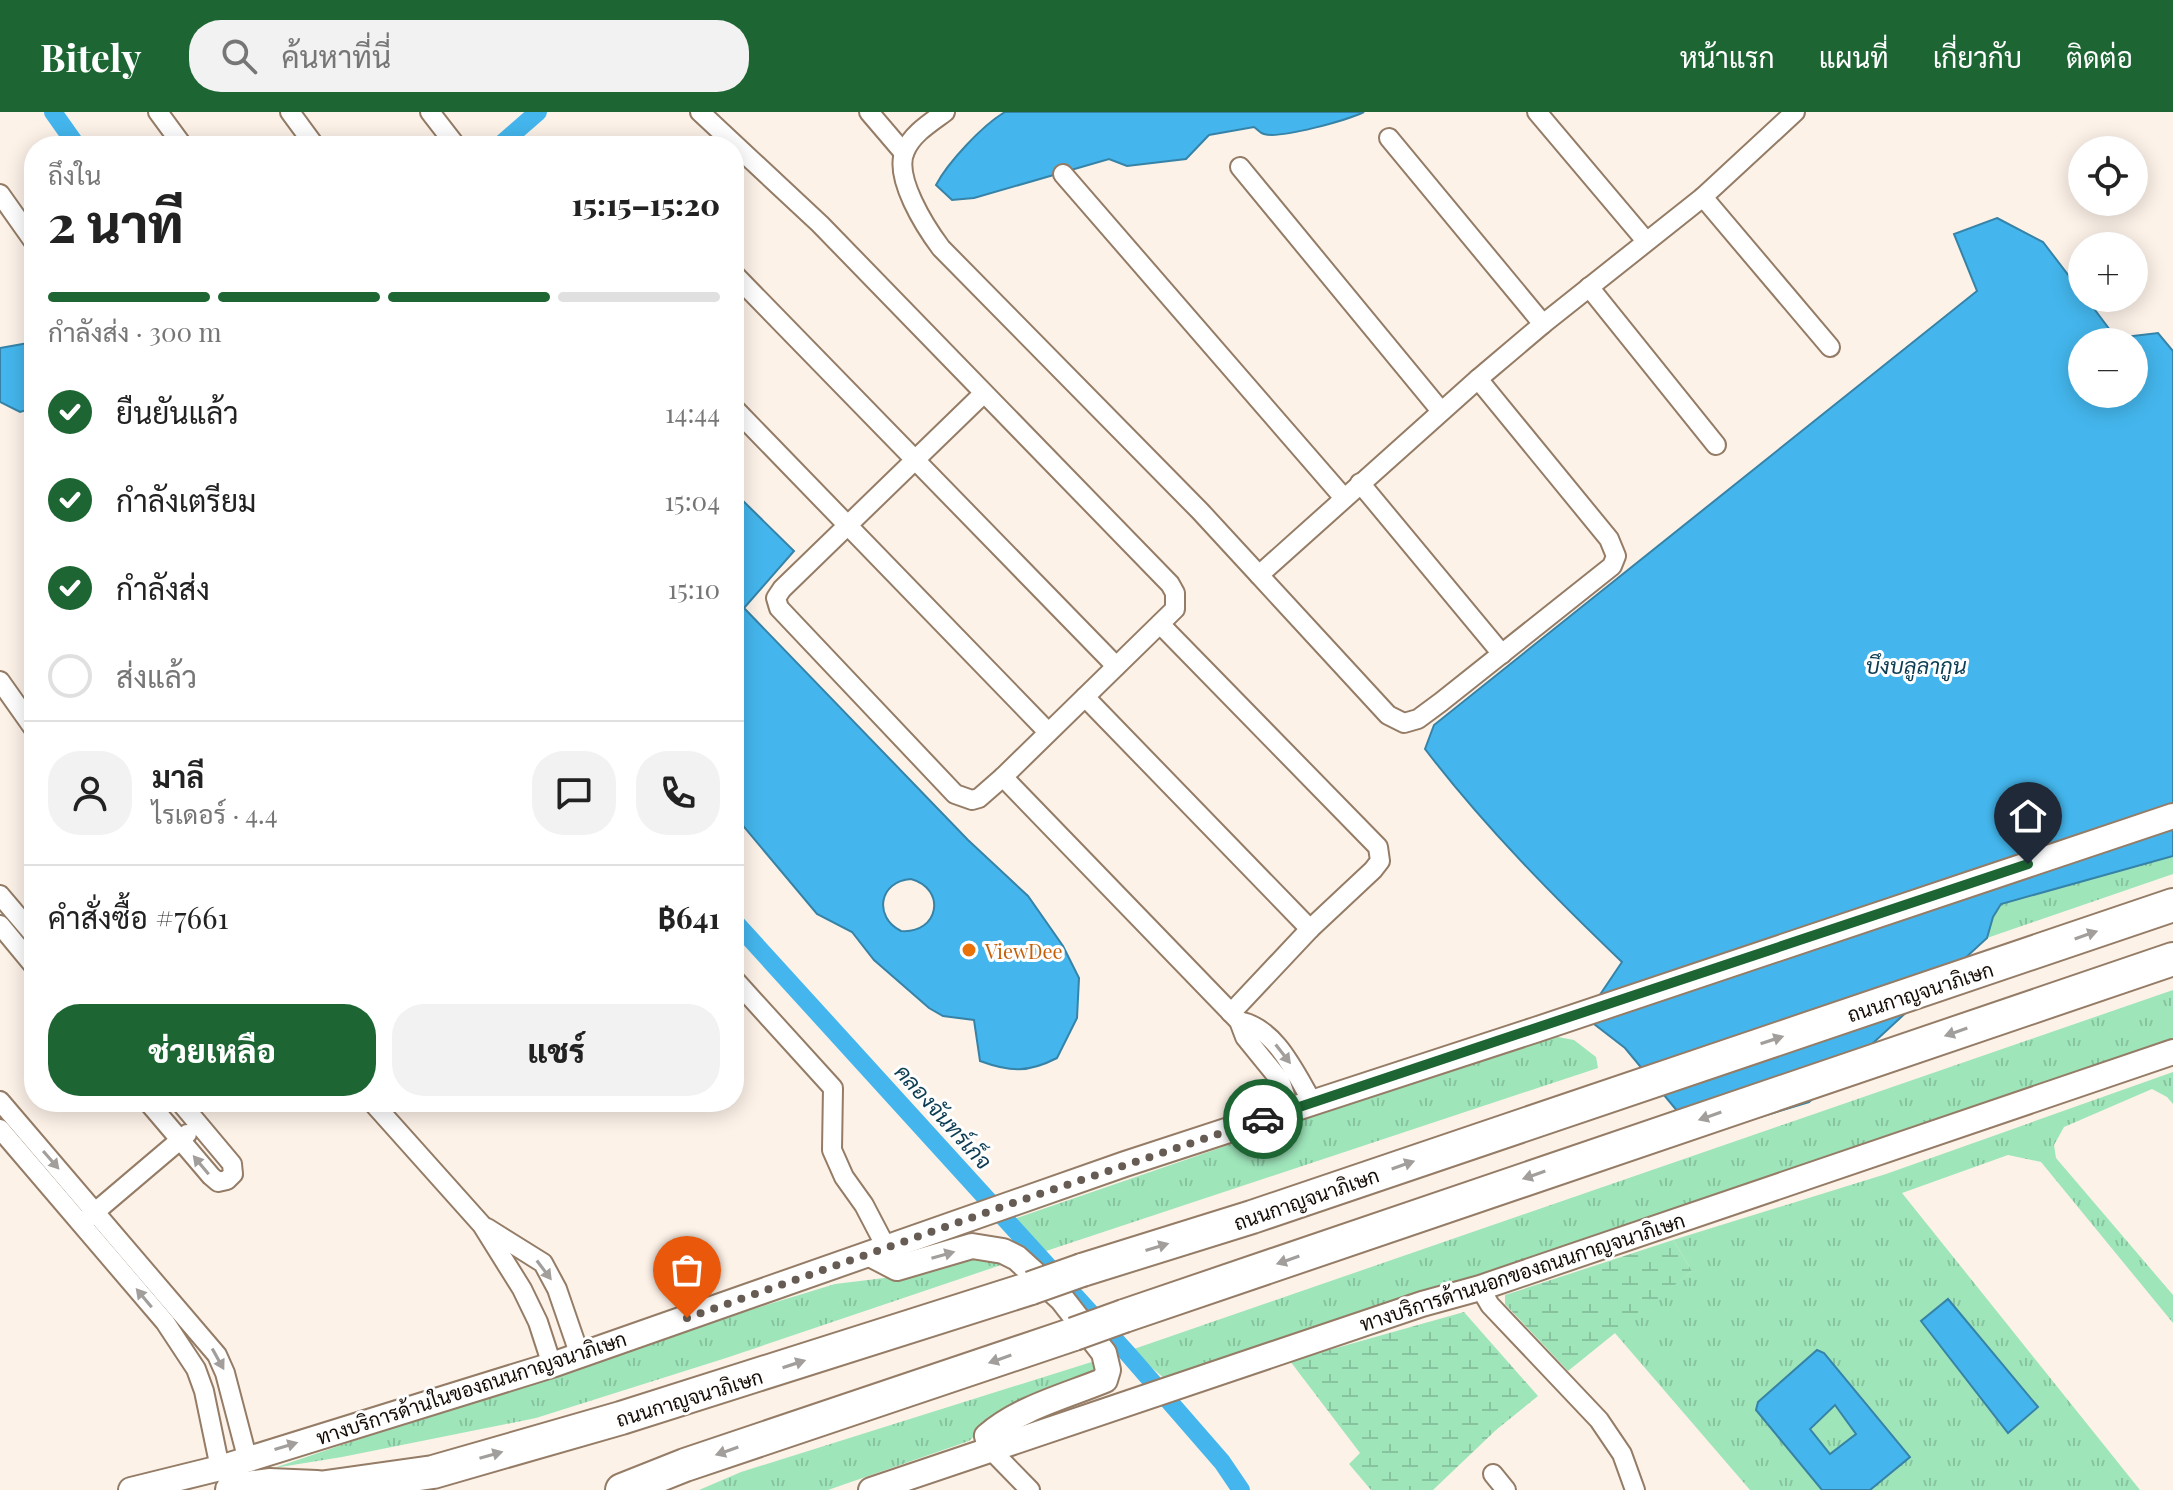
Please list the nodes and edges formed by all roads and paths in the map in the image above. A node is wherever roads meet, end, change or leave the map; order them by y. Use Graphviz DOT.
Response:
graph roads {
  1 [pos="158,112"];
  2 [pos="290,112"];
  3 [pos="430,112"];
  4 [pos="700,112"];
  5 [pos="869,112"];
  6 [pos="945,112"];
  7 [pos="1537,112"];
  8 [pos="1795,112"];
  9 [pos="176,136"];
  10 [pos="308,136"];
  11 [pos="449,136"];
  12 [pos="726,136"];
  13 [pos="1389,138"];
  14 [pos="744,153"];
  15 [pos="904,153"];
  16 [pos="1240,167"];
  17 [pos="1063,174"];
  18 [pos="0,194"];
  19 [pos="1703,197"];
  20 [pos="24,228"];
  21 [pos="1646,241"];
  22 [pos="744,284"];
  23 [pos="1589,287"];
  24 [pos="1543,324"];
  25 [pos="1830,347"];
  26 [pos="1478,379"];
  27 [pos="983,394"];
  28 [pos="1441,411"];
  29 [pos="744,418"];
  30 [pos="1716,445"];
  31 [pos="915,459"];
  32 [pos="1360,483"];
  33 [pos="1344,498"];
  34 [pos="847,525"];
  35 [pos="1259,575"];
  36 [pos="1160,624"];
  37 [pos="1502,654"];
  38 [pos="1116,666"];
  39 [pos="0,681"];
  40 [pos="1085,697"];
  41 [pos="24,710"];
  42 [pos="1048,732"];
  43 [pos="1003,777"];
  44 [pos="2173,816"];
  45 [pos="0,895"];
  46 [pos="2173,905"];
  47 [pos="24,923"];
  48 [pos="0,925"];
  49 [pos="1310,929"];
  50 [pos="24,954"];
  51 [pos="2173,959"];
  52 [pos="744,990"];
  53 [pos="1235,1017"];
  54 [pos="2170,1058"];
  55 [pos="0,1101"];
  56 [pos="1302,1106"];
  57 [pos="156,1112"];
  58 [pos="189,1112"];
  59 [pos="381,1112"];
  60 [pos="199,1124"];
  61 [pos="0,1129"];
  62 [pos="180,1140"];
  63 [pos="96,1212"];
  64 [pos="80,1223"];
  65 [pos="482,1225"];
  66 [pos="878,1251"];
  67 [pos="1480,1288"];
  68 [pos="579,1353"];
  69 [pos="552,1365"];
  70 [pos="991,1450"];
  71 [pos="247,1457"];
  72 [pos="433,1472"];
  73 [pos="1493,1474"];
  74 [pos="226,1479"];
  75 [pos="908,1485"];
  76 [pos="311,1488"];
  77 [pos="131,1490"];
  78 [pos="386,1490"];
  79 [pos="622,1490"];
  80 [pos="871,1490"];
  81 [pos="1030,1490"];
  82 [pos="1506,1490"];
  83 [pos="1635,1490"];
  1 -- 9 [label="street"];
  2 -- 10 [label="street"];
  3 -- 11 [label="street"];
  4 -- 12 [label="street"];
  5 -- 15 [label="street"];
  6 -- 15 [label="street"];
  7 -- 21 [label="street"];
  8 -- 19 [label="street"];
  13 -- 24 [label="street"];
  14 -- 27 [label="street"];
  15 -- 35 [label="street"];
  16 -- 28 [label="street"];
  17 -- 33 [label="street"];
  18 -- 20 [label="street"];
  19 -- 21 [label="street"];
  19 -- 25 [label="street"];
  21 -- 23 [label="street"];
  22 -- 31 [label="street"];
  23 -- 24 [label="street"];
  23 -- 30 [label="street"];
  24 -- 26 [label="street"];
  26 -- 28 [label="street"];
  26 -- 37 [label="street"];
  27 -- 31 [label="street"];
  27 -- 36 [label="street"];
  28 -- 32 [label="street"];
  29 -- 34 [label="street"];
  31 -- 34 [label="street"];
  31 -- 38 [label="street"];
  32 -- 33 [label="street"];
  32 -- 37 [label="street"];
  33 -- 35 [label="street"];
  34 -- 42 [label="street"];
  34 -- 43 [label="street"];
  35 -- 37 [label="street"];
  36 -- 38 [label="street"];
  36 -- 49 [label="street"];
  38 -- 40 [label="street"];
  39 -- 41 [label="street"];
  40 -- 42 [label="street"];
  40 -- 49 [label="street"];
  42 -- 43 [label="street"];
  43 -- 53 [label="street"];
  44 -- 56 [label="main road, ทางบริการด้านในของถนนกาญจนาภิเษก"];
  45 -- 47 [label="street"];
  72 -- 46 [label="highway, ถนนกาญจนาภิเษก, one-way, bridge"];
  48 -- 50 [label="street"];
  49 -- 53 [label="street"];
  51 -- 79 [label="highway, one-way, bridge"];
  52 -- 66 [label="street"];
  53 -- 56 [label="street"];
  54 -- 67 [label="main road, ทางบริการด้านนอกของถนนกาญจนาภิเษก"];
  55 -- 63 [label="street, one-way"];
  56 -- 66 [label="main road, ทางบริการด้านในของถนนกาญจนาภิเษก"];
  57 -- 62 [label="street"];
  58 -- 60 [label="street"];
  59 -- 65 [label="street"];
  60 -- 62 [label="street"];
  60 -- 62 [label="street, one-way"];
  61 -- 64 [label="street"];
  62 -- 63 [label="street"];
  63 -- 64 [label="street"];
  63 -- 71 [label="street, one-way"];
  74 -- 64 [label="street, one-way"];
  65 -- 68 [label="street, one-way"];
  65 -- 69 [label="street"];
  66 -- 68 [label="main road, ทางบริการด้านในของถนนกาญจนาภิเษก"];
  66 -- 70 [label="main road, one-way"];
  67 -- 70 [label="main road, ทางบริการด้านนอกของถนนกาญจนาภิเษก"];
  67 -- 83 [label="street"];
  68 -- 69 [label="main road, ทางบริการด้านในของถนนกาญจนาภิเษก"];
  71 -- 69 [label="main road, ทางบริการด้านในของถนนกาญจนาภิเษก, one-way"];
  70 -- 75 [label="main road, ทางบริการด้านนอกของถนนกาญจนาภิเษก"];
  70 -- 81 [label="street"];
  71 -- 74 [label="main road, ทางบริการด้านในของถนนกาญจนาภิเษก"];
  72 -- 76 [label="highway, ถนนกาญจนาภิเษก"];
  72 -- 78 [label="highway, ถนนกาญจนาภิเษก"];
  73 -- 82 [label="street"];
  74 -- 76 [label="highway, ถนนกาญจนาภิเษก"];
  74 -- 77 [label="main road, ทางบริการด้านในของถนนกาญจนาภิเษก"];
  75 -- 80 [label="main road, ทางบริการด้านนอกของถนนกาญจนาภิเษก"];
}
